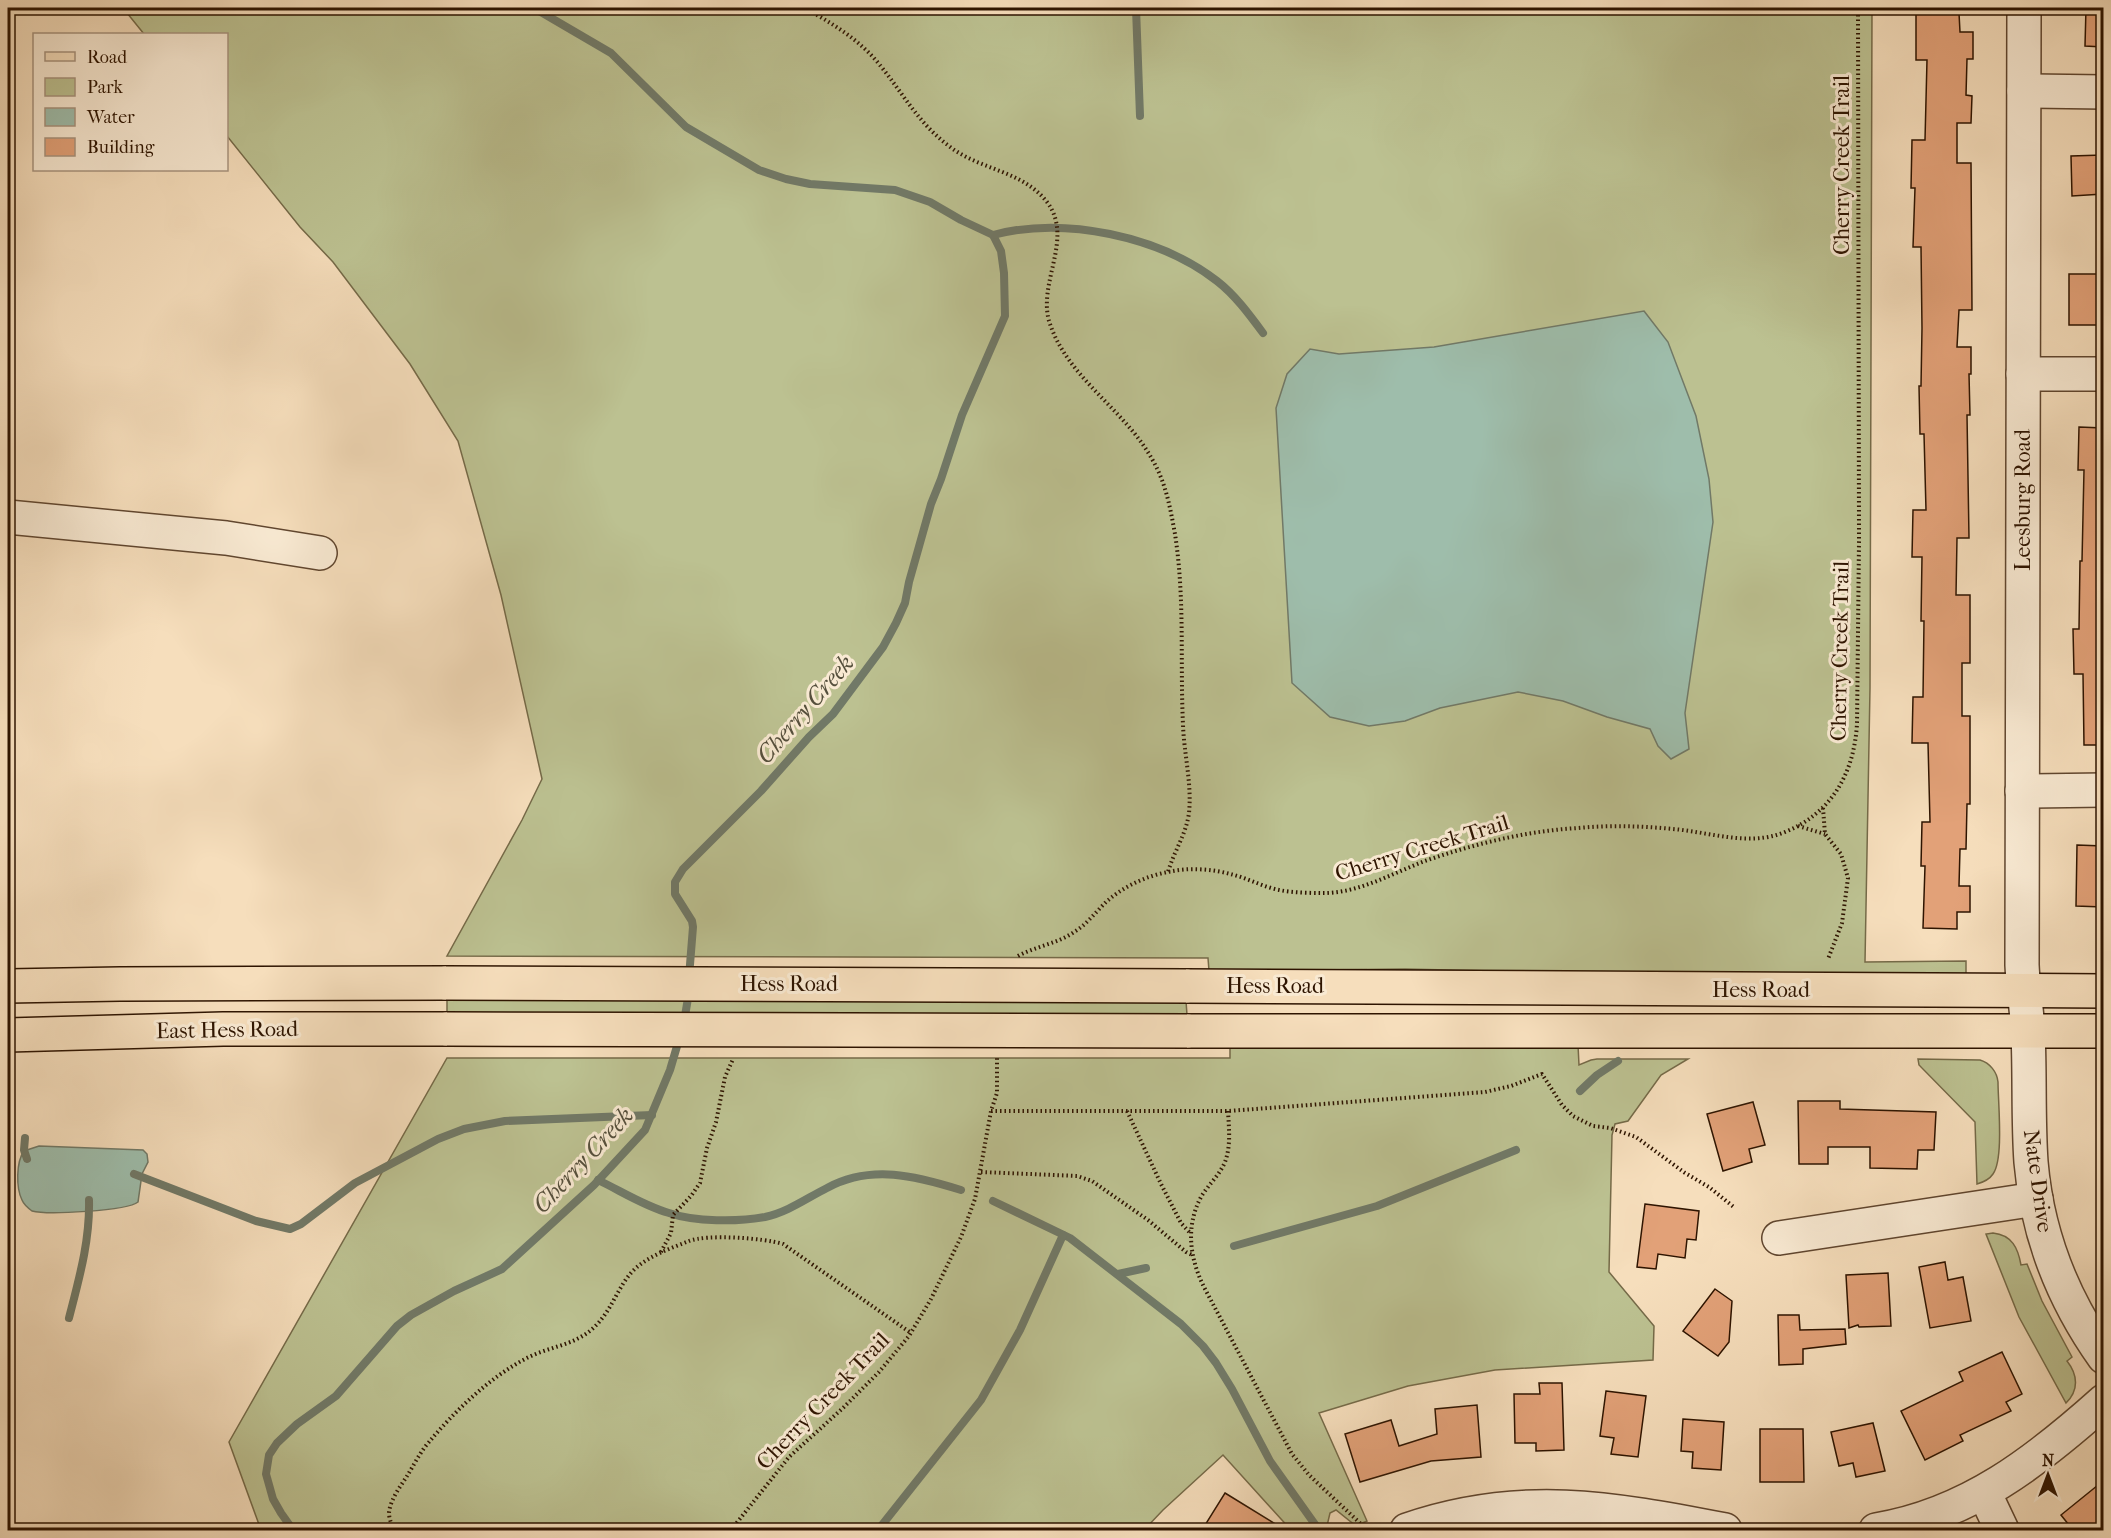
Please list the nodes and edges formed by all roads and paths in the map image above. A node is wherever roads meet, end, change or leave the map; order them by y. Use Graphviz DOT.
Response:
graph roads {
  1 [pos="805,8"];
  2 [pos="1858,8"];
  3 [pos="2024,8"];
  4 [pos="2024,91"];
  5 [pos="2103,92"];
  6 [pos="2023,374"];
  7 [pos="2103,374"];
  8 [pos="8,518"];
  9 [pos="320,553"];
  10 [pos="2103,790"];
  11 [pos="2022,791"];
  12 [pos="1823,807"];
  13 [pos="1798,826"];
  14 [pos="1825,834"];
  15 [pos="1168,872"];
  16 [pos="1014,958"];
  17 [pos="1828,959"];
  18 [pos="446,983"];
  19 [pos="8,987"];
  20 [pos="2103,991"];
  21 [pos="2023,992"];
  22 [pos="447,1029"];
  23 [pos="2028,1031"];
  24 [pos="2103,1031"];
  25 [pos="8,1035"];
  26 [pos="737,1051"];
  27 [pos="997,1058"];
  28 [pos="991,1111"];
  29 [pos="1127,1111"];
  30 [pos="1228,1111"];
  31 [pos="981,1172"];
  32 [pos="2036,1199"];
  33 [pos="1735,1208"];
  34 [pos="1191,1234"];
  35 [pos="1779,1238"];
  36 [pos="661,1253"];
  37 [pos="1192,1255"];
  38 [pos="910,1333"];
  39 [pos="2103,1357"];
  40 [pos="2103,1401"];
  41 [pos="1984,1491"];
  42 [pos="1362,1525"];
  43 [pos="394,1530"];
  44 [pos="731,1530"];
  45 [pos="1407,1530"];
  46 [pos="1725,1530"];
  47 [pos="1876,1530"];
  48 [pos="2002,1530"];
  1 -- 15 [label="path"];
  2 -- 12 [label="path, Cherry Creek Trail"];
  3 -- 4 [label="street, Leesburg Road"];
  4 -- 5 [label="street"];
  4 -- 6 [label="street, Leesburg Road"];
  6 -- 7 [label="street"];
  6 -- 11 [label="street, Leesburg Road"];
  8 -- 9 [label="street"];
  10 -- 11 [label="street"];
  11 -- 21 [label="street, Leesburg Road"];
  12 -- 13 [label="path, Cherry Creek Trail"];
  12 -- 14 [label="path"];
  13 -- 14 [label="path"];
  13 -- 15 [label="path, Cherry Creek Trail"];
  14 -- 17 [label="path"];
  15 -- 16 [label="path, Cherry Creek Trail"];
  18 -- 19 [label="main road, East Hess Road"];
  18 -- 21 [label="main road, Hess Road, bridge"];
  20 -- 21 [label="main road, Hess Road"];
  21 -- 23 [label="street, Nate Drive"];
  22 -- 23 [label="main road, Hess Road, bridge"];
  22 -- 25 [label="main road, East Hess Road"];
  23 -- 24 [label="main road, Hess Road"];
  23 -- 32 [label="street, Nate Drive"];
  26 -- 36 [label="path"];
  27 -- 28 [label="path, Cherry Creek Trail"];
  28 -- 29 [label="path"];
  28 -- 31 [label="path, Cherry Creek Trail"];
  29 -- 30 [label="path"];
  29 -- 34 [label="path"];
  30 -- 33 [label="path"];
  30 -- 34 [label="path"];
  31 -- 37 [label="path"];
  31 -- 38 [label="path, Cherry Creek Trail"];
  32 -- 35 [label="street"];
  32 -- 39 [label="street, Nate Drive"];
  34 -- 37 [label="path"];
  36 -- 38 [label="path"];
  36 -- 43 [label="path"];
  37 -- 42 [label="path"];
  38 -- 44 [label="path, Cherry Creek Trail"];
  40 -- 41 [label="street"];
  41 -- 47 [label="street"];
  41 -- 48 [label="street"];
  45 -- 46 [label="street"];
}
